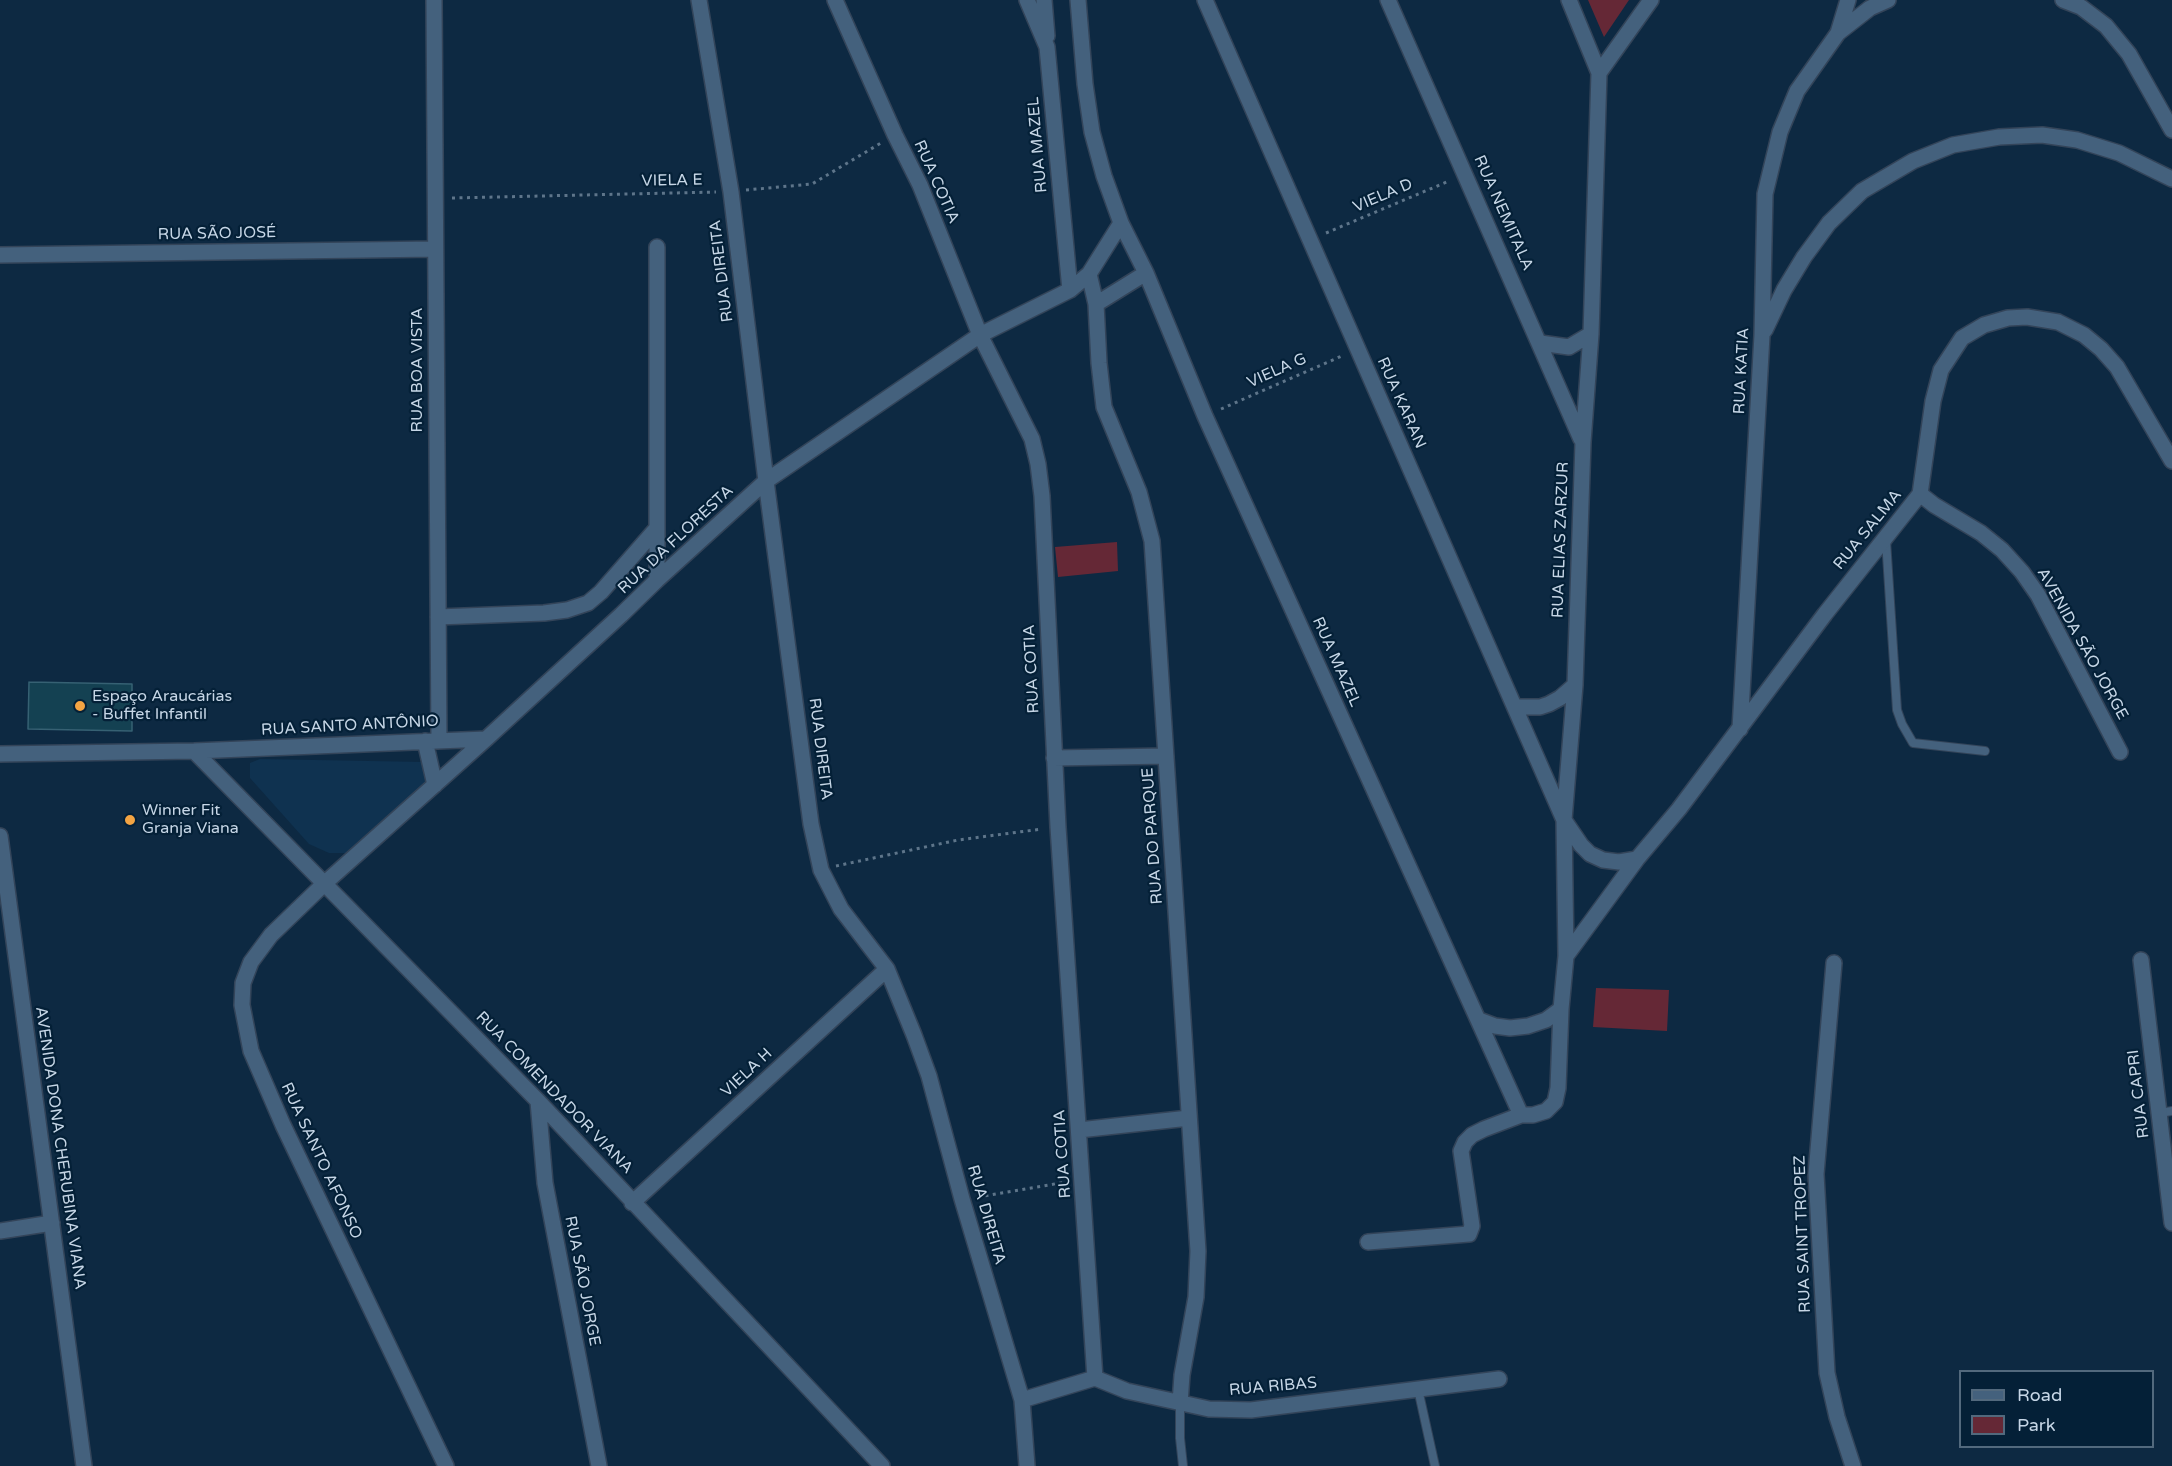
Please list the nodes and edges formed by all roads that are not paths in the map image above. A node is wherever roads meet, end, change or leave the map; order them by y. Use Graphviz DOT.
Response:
graph roads {
  1 [pos="434,0"];
  2 [pos="699,0"];
  3 [pos="835,0"];
  4 [pos="1028,0"];
  5 [pos="1044,0"];
  6 [pos="1078,0"];
  7 [pos="1205,0"];
  8 [pos="1388,0"];
  9 [pos="1569,0"];
  10 [pos="1651,0"];
  11 [pos="1848,0"];
  12 [pos="1887,0"];
  13 [pos="2063,0"];
  14 [pos="1838,33"];
  15 [pos="1047,47"];
  16 [pos="1599,73"];
  17 [pos="2172,130"];
  18 [pos="2172,179"];
  19 [pos="1121,224"];
  20 [pos="657,247"];
  21 [pos="435,249"];
  22 [pos="0,255"];
  23 [pos="1146,273"];
  24 [pos="1089,274"];
  25 [pos="1070,290"];
  26 [pos="1096,304"];
  27 [pos="1592,333"];
  28 [pos="980,335"];
  29 [pos="1762,335"];
  30 [pos="1540,343"];
  31 [pos="1583,442"];
  32 [pos="2172,461"];
  33 [pos="766,481"];
  34 [pos="1920,494"];
  35 [pos="657,528"];
  36 [pos="1886,536"];
  37 [pos="657,580"];
  38 [pos="438,617"];
  39 [pos="1575,685"];
  40 [pos="1515,707"];
  41 [pos="1740,729"];
  42 [pos="486,739"];
  43 [pos="432,740"];
  44 [pos="194,751"];
  45 [pos="1985,751"];
  46 [pos="2120,752"];
  47 [pos="0,754"];
  48 [pos="1166,756"];
  49 [pos="1054,758"];
  50 [pos="435,785"];
  51 [pos="1564,820"];
  52 [pos="0,836"];
  53 [pos="1637,859"];
  54 [pos="325,883"];
  55 [pos="1566,956"];
  56 [pos="2141,960"];
  57 [pos="1834,963"];
  58 [pos="887,969"];
  59 [pos="1561,1009"];
  60 [pos="1479,1020"];
  61 [pos="538,1101"];
  62 [pos="2166,1112"];
  63 [pos="1521,1115"];
  64 [pos="1189,1118"];
  65 [pos="1079,1130"];
  66 [pos="632,1203"];
  67 [pos="52,1223"];
  68 [pos="2172,1223"];
  69 [pos="0,1231"];
  70 [pos="1368,1242"];
  71 [pos="1095,1378"];
  72 [pos="1499,1379"];
  73 [pos="1418,1389"];
  74 [pos="1022,1400"];
  75 [pos="1180,1403"];
  76 [pos="84,1466"];
  77 [pos="446,1466"];
  78 [pos="599,1466"];
  79 [pos="882,1466"];
  80 [pos="1027,1466"];
  81 [pos="1183,1466"];
  82 [pos="1435,1466"];
  83 [pos="1853,1466"];
  1 -- 21 [label="street, RUA BOA VISTA"];
  2 -- 33 [label="street, RUA DIREITA"];
  3 -- 28 [label="street, RUA COTIA"];
  4 -- 15 [label="street, RUA MAZEL"];
  5 -- 15 [label="street"];
  6 -- 19 [label="street, RUA MAZEL"];
  7 -- 40 [label="street, RUA KARAN"];
  8 -- 30 [label="street, RUA NEMITALA"];
  9 -- 16 [label="street"];
  10 -- 16 [label="street"];
  11 -- 14 [label="street"];
  12 -- 14 [label="street"];
  13 -- 17 [label="street"];
  14 -- 29 [label="street, RUA KATIA"];
  15 -- 25 [label="street, RUA MAZEL"];
  16 -- 27 [label="street, RUA ELIAS ZARZUR"];
  18 -- 29 [label="street"];
  19 -- 23 [label="street, RUA MAZEL"];
  19 -- 24 [label="street, RUA DA FLORESTA"];
  20 -- 35 [label="street"];
  21 -- 22 [label="street, RUA SÃO JOSÉ"];
  21 -- 38 [label="street, RUA BOA VISTA"];
  23 -- 26 [label="street"];
  23 -- 60 [label="street, RUA MAZEL"];
  24 -- 25 [label="street, RUA DA FLORESTA"];
  24 -- 26 [label="street, RUA DO PARQUE"];
  25 -- 28 [label="street, RUA DA FLORESTA"];
  26 -- 48 [label="street, RUA DO PARQUE"];
  27 -- 30 [label="street"];
  27 -- 31 [label="street, RUA ELIAS ZARZUR"];
  28 -- 33 [label="street, RUA DA FLORESTA"];
  28 -- 49 [label="street, RUA COTIA"];
  29 -- 41 [label="street, RUA KATIA"];
  30 -- 31 [label="street, RUA NEMITALA"];
  31 -- 39 [label="street, RUA ELIAS ZARZUR"];
  32 -- 34 [label="street, RUA SALMA"];
  33 -- 37 [label="street, RUA DA FLORESTA"];
  33 -- 58 [label="street, RUA DIREITA"];
  34 -- 36 [label="street, RUA SALMA"];
  34 -- 46 [label="street, AVENIDA SÃO JORGE"];
  35 -- 37 [label="street"];
  35 -- 38 [label="street"];
  36 -- 41 [label="street, RUA SALMA"];
  36 -- 45 [label="lane"];
  37 -- 42 [label="street, RUA DA FLORESTA"];
  38 -- 43 [label="street, RUA BOA VISTA"];
  39 -- 40 [label="street"];
  39 -- 51 [label="street, RUA ELIAS ZARZUR"];
  40 -- 51 [label="street, RUA KARAN"];
  41 -- 53 [label="street, RUA SALMA"];
  42 -- 43 [label="street, RUA SANTO ANTÔNIO"];
  42 -- 50 [label="street, RUA DA FLORESTA"];
  43 -- 44 [label="street, RUA SANTO ANTÔNIO"];
  43 -- 50 [label="street, RUA BOA VISTA"];
  44 -- 47 [label="street, RUA SANTO ANTÔNIO"];
  44 -- 54 [label="street, RUA COMENDADOR VIANA"];
  48 -- 49 [label="street"];
  48 -- 64 [label="street, RUA DO PARQUE"];
  49 -- 65 [label="street, RUA COTIA"];
  50 -- 54 [label="street, RUA DA FLORESTA"];
  51 -- 53 [label="street"];
  51 -- 55 [label="street, RUA ELIAS ZARZUR"];
  52 -- 67 [label="street, AVENIDA DONA CHERUBINA VIANA"];
  53 -- 55 [label="street, RUA SALMA"];
  54 -- 61 [label="street, RUA COMENDADOR VIANA"];
  54 -- 77 [label="street, RUA SANTO AFONSO"];
  55 -- 59 [label="street, RUA ELIAS ZARZUR"];
  56 -- 62 [label="street, RUA CAPRI"];
  57 -- 83 [label="street, RUA SAINT TROPEZ"];
  58 -- 66 [label="street, VIELA H"];
  58 -- 74 [label="street, RUA DIREITA"];
  59 -- 60 [label="street"];
  59 -- 63 [label="street, RUA ELIAS ZARZUR"];
  60 -- 63 [label="street, RUA MAZEL"];
  61 -- 66 [label="street, RUA COMENDADOR VIANA"];
  61 -- 78 [label="street, RUA SÃO JORGE"];
  62 -- 68 [label="street, RUA CAPRI"];
  63 -- 70 [label="street, RUA ELIAS ZARZUR"];
  64 -- 65 [label="street"];
  64 -- 75 [label="street, RUA DO PARQUE"];
  65 -- 71 [label="street, RUA COTIA"];
  66 -- 79 [label="street, RUA COMENDADOR VIANA"];
  67 -- 69 [label="street"];
  67 -- 76 [label="street, AVENIDA DONA CHERUBINA VIANA"];
  71 -- 74 [label="street"];
  71 -- 75 [label="street, RUA RIBAS"];
  72 -- 73 [label="street, RUA RIBAS"];
  73 -- 75 [label="street, RUA RIBAS"];
  73 -- 82 [label="lane"];
  74 -- 80 [label="street, RUA DIREITA"];
  75 -- 81 [label="lane"];
}
